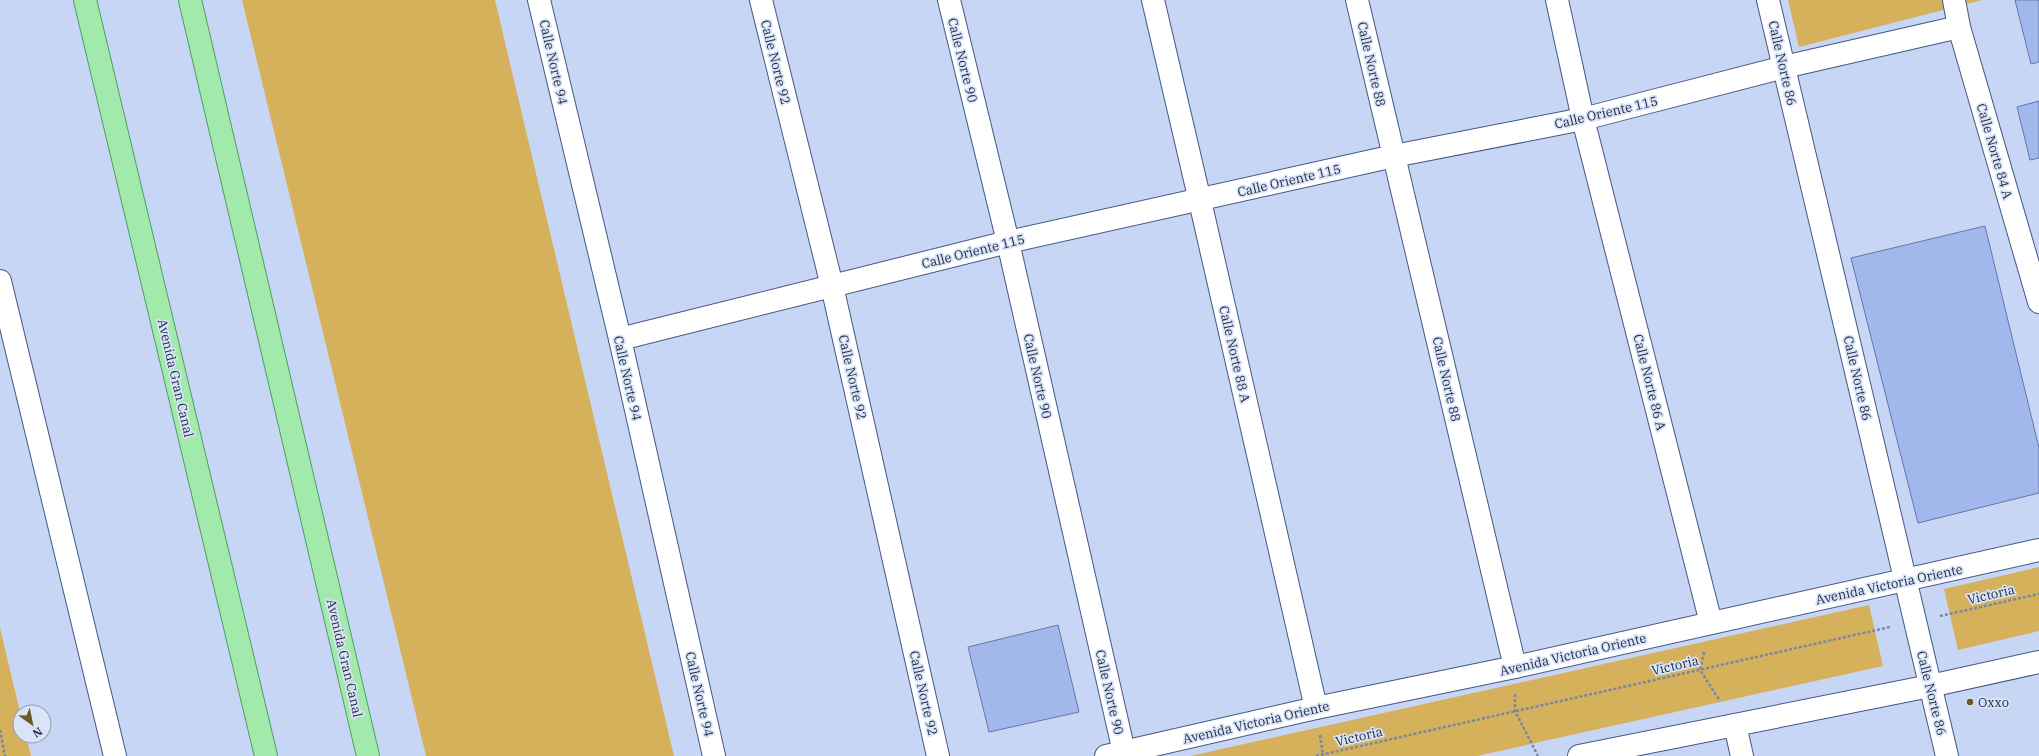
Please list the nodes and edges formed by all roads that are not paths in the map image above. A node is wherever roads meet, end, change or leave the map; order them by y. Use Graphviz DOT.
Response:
graph roads {
  1 [pos="85,0"];
  2 [pos="190,0"];
  3 [pos="539,0"];
  4 [pos="761,0"];
  5 [pos="949,0"];
  6 [pos="1153,0"];
  7 [pos="1357,0"];
  8 [pos="1557,0"];
  9 [pos="1768,0"];
  10 [pos="1954,0"];
  11 [pos="1959,27"];
  12 [pos="1784,68"];
  13 [pos="1583,119"];
  14 [pos="1394,156"];
  15 [pos="1200,200"];
  16 [pos="1008,242"];
  17 [pos="0,281"];
  18 [pos="832,286"];
  19 [pos="2039,302"];
  20 [pos="620,339"];
  21 [pos="2039,550"];
  22 [pos="1906,581"];
  23 [pos="1711,622"];
  24 [pos="2039,662"];
  25 [pos="1515,667"];
  26 [pos="1930,686"];
  27 [pos="1316,708"];
  28 [pos="1735,725"];
  29 [pos="1115,754"];
  30 [pos="115,756"];
  31 [pos="266,756"];
  32 [pos="368,756"];
  33 [pos="714,756"];
  34 [pos="938,756"];
  35 [pos="1579,756"];
  36 [pos="1742,756"];
  37 [pos="1947,756"];
  1 -- 31 [label="main road, Avenida Gran Canal"];
  2 -- 32 [label="main road, Avenida Gran Canal"];
  3 -- 20 [label="street, Calle Norte 94"];
  4 -- 18 [label="street, Calle Norte 92"];
  5 -- 16 [label="street, Calle Norte 90"];
  6 -- 15 [label="street, Calle Norte 88 A"];
  7 -- 14 [label="street, Calle Norte 88"];
  8 -- 13 [label="street, Calle Norte 86 A"];
  9 -- 12 [label="street, Calle Norte 86"];
  10 -- 11 [label="street, Calle Norte 84 A"];
  11 -- 12 [label="street, Calle Oriente 115"];
  11 -- 19 [label="street, Calle Norte 84 A"];
  12 -- 13 [label="street, Calle Oriente 115"];
  12 -- 22 [label="street, Calle Norte 86"];
  13 -- 14 [label="street, Calle Oriente 115"];
  13 -- 23 [label="street, Calle Norte 86 A"];
  14 -- 15 [label="street, Calle Oriente 115"];
  14 -- 25 [label="street, Calle Norte 88"];
  15 -- 16 [label="street, Calle Oriente 115"];
  15 -- 27 [label="street, Calle Norte 88 A"];
  16 -- 18 [label="street, Calle Oriente 115"];
  16 -- 29 [label="street, Calle Norte 90"];
  17 -- 30 [label="street"];
  18 -- 20 [label="street, Calle Oriente 115"];
  18 -- 34 [label="street, Calle Norte 92"];
  20 -- 33 [label="street, Calle Norte 94"];
  21 -- 22 [label="street, Avenida Victoria Oriente"];
  22 -- 23 [label="street, Avenida Victoria Oriente"];
  22 -- 26 [label="street, Calle Norte 86"];
  23 -- 25 [label="street, Avenida Victoria Oriente"];
  24 -- 26 [label="street"];
  25 -- 27 [label="street, Avenida Victoria Oriente"];
  26 -- 28 [label="street"];
  26 -- 37 [label="street, Calle Norte 86"];
  27 -- 29 [label="street, Avenida Victoria Oriente"];
  28 -- 35 [label="street"];
  28 -- 36 [label="street"];
}
